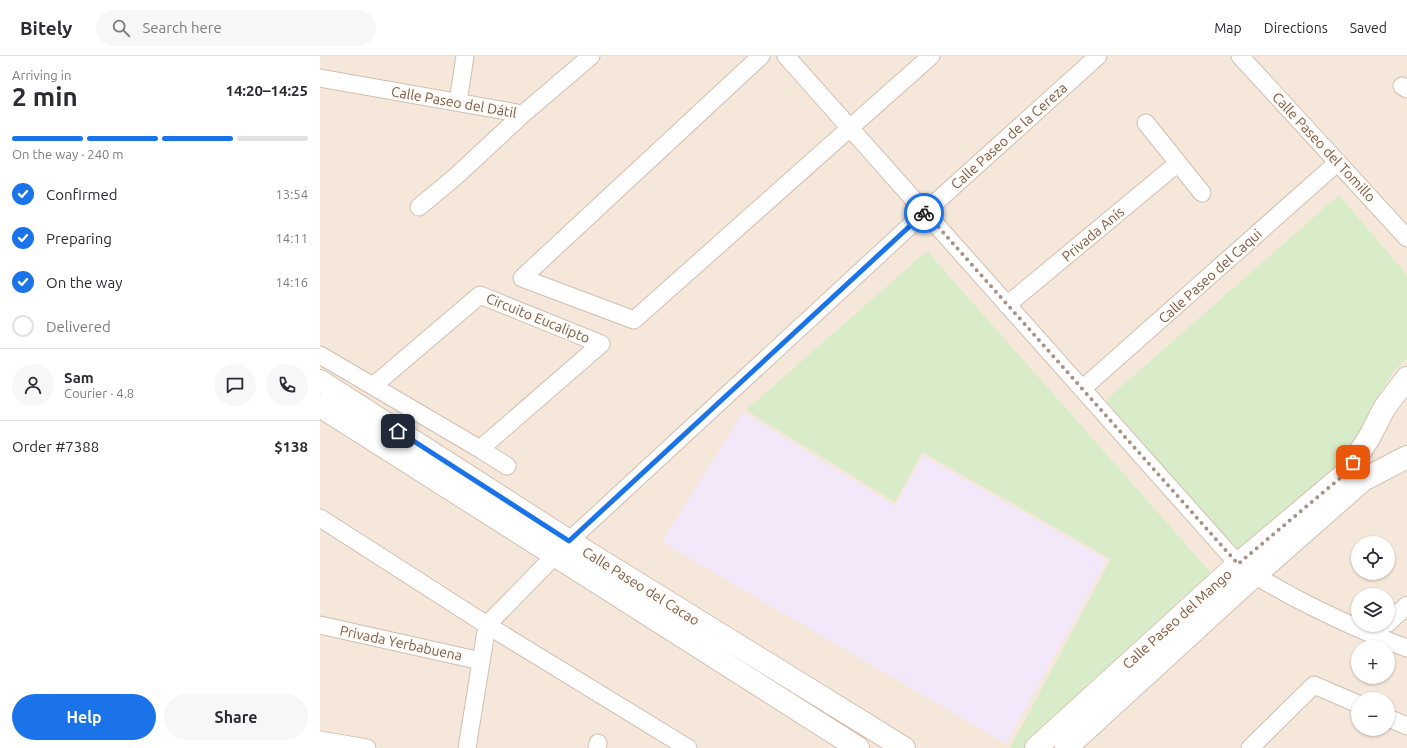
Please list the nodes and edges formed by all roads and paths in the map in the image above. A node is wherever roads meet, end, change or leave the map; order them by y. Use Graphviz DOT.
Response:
graph roads {
  1 [pos="466,56"];
  2 [pos="591,56"];
  3 [pos="761,56"];
  4 [pos="786,56"];
  5 [pos="931,56"];
  6 [pos="1098,56"];
  7 [pos="1240,56"];
  8 [pos="320,78"];
  9 [pos="458,102"];
  10 [pos="523,114"];
  11 [pos="1146,123"];
  12 [pos="850,128"];
  13 [pos="1338,162"];
  14 [pos="1178,163"];
  15 [pos="1202,193"];
  16 [pos="419,207"];
  17 [pos="925,212"];
  18 [pos="1407,238"];
  19 [pos="1007,305"];
  20 [pos="320,355"];
  21 [pos="1407,378"];
  22 [pos="320,381"];
  23 [pos="373,386"];
  24 [pos="1082,389"];
  25 [pos="320,406"];
  26 [pos="480,449"];
  27 [pos="1407,457"];
  28 [pos="507,466"];
  29 [pos="320,518"];
  30 [pos="562,548"];
  31 [pos="1246,570"];
  32 [pos="1407,605"];
  33 [pos="1395,616"];
  34 [pos="1351,622"];
  35 [pos="487,625"];
  36 [pos="320,626"];
  37 [pos="1383,632"];
  38 [pos="1407,648"];
  39 [pos="481,661"];
  40 [pos="1351,701"];
  41 [pos="1395,721"];
  42 [pos="1407,726"];
  43 [pos="320,740"];
  44 [pos="367,748"];
  45 [pos="467,748"];
  46 [pos="688,748"];
  47 [pos="858,748"];
  48 [pos="904,748"];
  49 [pos="1036,748"];
  50 [pos="1066,748"];
  51 [pos="1250,748"];
  1 -- 9 [label="street"];
  2 -- 10 [label="street, Calle Paseo del Dátil"];
  3 -- 12 [label="street"];
  4 -- 12 [label="street"];
  5 -- 12 [label="street"];
  6 -- 17 [label="street, Calle Paseo de la Cereza"];
  7 -- 13 [label="street, Calle Paseo del Tomillo"];
  8 -- 9 [label="street, Calle Paseo del Dátil"];
  9 -- 10 [label="street, Calle Paseo del Dátil"];
  10 -- 16 [label="street"];
  11 -- 14 [label="street"];
  12 -- 17 [label="street"];
  13 -- 18 [label="street, Calle Paseo del Tomillo"];
  13 -- 24 [label="street, Calle Paseo del Caqui"];
  14 -- 15 [label="street"];
  14 -- 19 [label="street, Privada Anís"];
  17 -- 19 [label="street"];
  17 -- 30 [label="street, Calle Paseo de la Cereza"];
  19 -- 24 [label="street"];
  20 -- 23 [label="street"];
  21 -- 31 [label="street, Calle Paseo del Mango"];
  22 -- 30 [label="street, Calle Paseo del Cacao"];
  23 -- 26 [label="street"];
  23 -- 26 [label="street, Circuito Eucalipto"];
  24 -- 31 [label="street"];
  25 -- 30 [label="street, Calle Paseo del Cacao"];
  26 -- 28 [label="street"];
  27 -- 31 [label="street, Calle Paseo del Mango"];
  29 -- 35 [label="street"];
  30 -- 35 [label="street, Calle Paseo de la Cereza"];
  30 -- 47 [label="street, Calle Paseo del Cacao"];
  30 -- 48 [label="street, Calle Paseo del Cacao"];
  31 -- 34 [label="street"];
  31 -- 49 [label="street, Calle Paseo del Mango"];
  31 -- 50 [label="street, Calle Paseo del Mango"];
  32 -- 33 [label="street"];
  35 -- 39 [label="street"];
  35 -- 46 [label="street"];
  36 -- 39 [label="street, Privada Yerbabuena"];
  37 -- 38 [label="street"];
  39 -- 45 [label="street"];
  40 -- 51 [label="street"];
  41 -- 42 [label="street"];
  43 -- 44 [label="street"];
}
